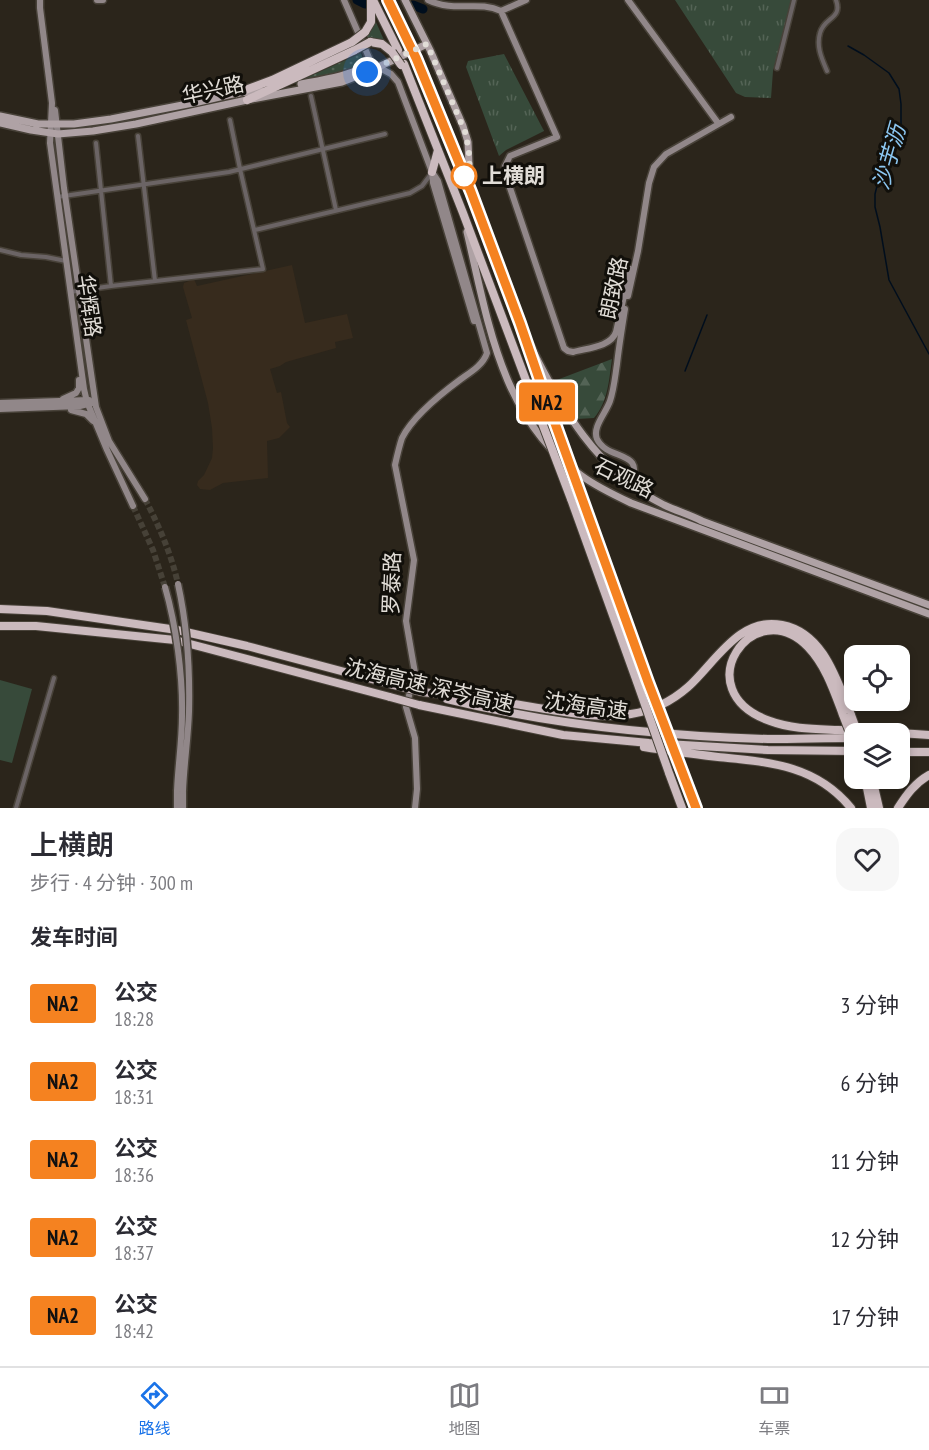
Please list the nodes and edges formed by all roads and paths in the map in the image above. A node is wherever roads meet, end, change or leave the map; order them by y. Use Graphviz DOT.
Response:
graph roads {
  1 [pos="40,0"];
  2 [pos="97,0"];
  3 [pos="103,0"];
  4 [pos="344,0"];
  5 [pos="372,0"];
  6 [pos="388,0"];
  7 [pos="405,0"];
  8 [pos="428,0"];
  9 [pos="526,0"];
  10 [pos="628,0"];
  11 [pos="794,0"];
  12 [pos="836,0"];
  13 [pos="501,11"];
  14 [pos="427,44"];
  15 [pos="353,46"];
  16 [pos="395,51"];
  17 [pos="376,65"];
  18 [pos="777,68"];
  19 [pos="827,71"];
  20 [pos="268,91"];
  21 [pos="237,93"];
  22 [pos="311,96"];
  23 [pos="247,100"];
  24 [pos="52,103"];
  25 [pos="0,116"];
  26 [pos="731,117"];
  27 [pos="230,120"];
  28 [pos="0,123"];
  29 [pos="718,123"];
  30 [pos="54,125"];
  31 [pos="54,134"];
  32 [pos="385,134"];
  33 [pos="138,136"];
  34 [pos="96,143"];
  35 [pos="322,149"];
  36 [pos="438,150"];
  37 [pos="240,169"];
  38 [pos="432,172"];
  39 [pos="144,184"];
  40 [pos="101,191"];
  41 [pos="471,192"];
  42 [pos="65,196"];
  43 [pos="57,197"];
  44 [pos="336,210"];
  45 [pos="463,213"];
  46 [pos="255,230"];
  47 [pos="0,250"];
  48 [pos="66,261"];
  49 [pos="630,269"];
  50 [pos="154,281"];
  51 [pos="111,286"];
  52 [pos="80,290"];
  53 [pos="69,292"];
  54 [pos="520,323"];
  55 [pos="80,364"];
  56 [pos="90,402"];
  57 [pos="0,403"];
  58 [pos="56,404"];
  59 [pos="0,410"];
  60 [pos="97,427"];
  61 [pos="630,483"];
  62 [pos="145,499"];
  63 [pos="133,506"];
  64 [pos="178,584"];
  65 [pos="165,587"];
  66 [pos="914,599"];
  67 [pos="929,605"];
  68 [pos="911,608"];
  69 [pos="0,609"];
  70 [pos="929,614"];
  71 [pos="0,626"];
  72 [pos="54,678"];
  73 [pos="423,692"];
  74 [pos="847,715"];
  75 [pos="849,723"];
  76 [pos="852,723"];
  77 [pos="563,735"];
  78 [pos="929,736"];
  79 [pos="910,737"];
  80 [pos="844,738"];
  81 [pos="844,751"];
  82 [pos="910,752"];
  83 [pos="929,752"];
  84 [pos="929,775"];
  85 [pos="870,789"];
  86 [pos="872,789"];
  87 [pos="180,791"];
  88 [pos="695,807"];
  89 [pos="16,808"];
  90 [pos="177,808"];
  91 [pos="183,808"];
  92 [pos="415,808"];
  93 [pos="680,808"];
  94 [pos="851,808"];
  95 [pos="871,808"];
  96 [pos="879,808"];
  97 [pos="898,808"];
  1 -- 24 [label="street, 华辉路"];
  2 -- 3 [label="street"];
  4 -- 17 [label="street"];
  5 -- 15 [label="highway, bridge"];
  5 -- 16 [label="highway"];
  6 -- 41 [label="highway, bridge"];
  7 -- 14 [label="main road"];
  8 -- 13 [label="street"];
  9 -- 13 [label="street"];
  10 -- 29 [label="street"];
  11 -- 18 [label="street"];
  12 -- 19 [label="street"];
  13 -- 49 [label="street"];
  14 -- 17 [label="main road, 华兴路"];
  14 -- 41 [label="main road"];
  15 -- 16 [label="highway, bridge"];
  15 -- 20 [label="highway"];
  15 -- 21 [label="highway"];
  16 -- 36 [label="highway"];
  17 -- 20 [label="main road, 华兴路"];
  17 -- 23 [label="main road, 华兴路"];
  17 -- 38 [label="street, 罗泰路"];
  20 -- 21 [label="main road, 华兴路"];
  20 -- 23 [label="highway"];
  21 -- 30 [label="main road, 华兴路"];
  22 -- 35 [label="street"];
  23 -- 31 [label="main road, 华兴路"];
  24 -- 30 [label="street, 华辉路"];
  24 -- 30 [label="street, 华辉路"];
  25 -- 30 [label="main road, 华兴路"];
  26 -- 29 [label="street, 朗致路"];
  27 -- 37 [label="street"];
  28 -- 31 [label="main road, 华兴路"];
  29 -- 61 [label="street, 朗致路"];
  30 -- 31 [label="street, 华辉路"];
  31 -- 42 [label="street, 华辉路"];
  31 -- 43 [label="street, 华辉路"];
  32 -- 35 [label="street"];
  33 -- 39 [label="street"];
  34 -- 40 [label="street"];
  35 -- 37 [label="street"];
  35 -- 44 [label="street"];
  36 -- 38 [label="highway"];
  36 -- 45 [label="highway"];
  37 -- 39 [label="street"];
  37 -- 46 [label="street"];
  38 -- 44 [label="street"];
  38 -- 92 [label="street, 罗泰路"];
  39 -- 40 [label="street"];
  39 -- 50 [label="street"];
  40 -- 42 [label="street"];
  40 -- 51 [label="street"];
  41 -- 54 [label="highway"];
  42 -- 43 [label="street"];
  42 -- 52 [label="street, 华辉路"];
  43 -- 48 [label="street, 华辉路"];
  44 -- 46 [label="street"];
  45 -- 68 [label="main road, 石观路"];
  45 -- 93 [label="highway, bridge"];
  46 -- 50 [label="street"];
  47 -- 48 [label="street"];
  48 -- 53 [label="street, 华辉路"];
  50 -- 51 [label="street"];
  51 -- 52 [label="street"];
  52 -- 53 [label="street"];
  52 -- 56 [label="street, 华辉路"];
  53 -- 55 [label="street, 华辉路"];
  54 -- 61 [label="main road, 石观路"];
  54 -- 88 [label="highway, bridge"];
  55 -- 56 [label="street, 华辉路"];
  55 -- 58 [label="street"];
  56 -- 58 [label="street"];
  56 -- 60 [label="street, 华辉路"];
  56 -- 62 [label="street, 华辉路"];
  57 -- 58 [label="street"];
  58 -- 59 [label="street"];
  58 -- 60 [label="street"];
  60 -- 63 [label="street, 华辉路"];
  61 -- 66 [label="main road, 石观路"];
  64 -- 87 [label="street, bridge"];
  65 -- 87 [label="street, bridge"];
  66 -- 67 [label="main road, 石观路"];
  66 -- 68 [label="main road"];
  68 -- 70 [label="main road, 石观路"];
  69 -- 73 [label="highway, 沈海高速 深岑高速, bridge"];
  71 -- 77 [label="highway, 沈海高速 深岑高速, bridge"];
  72 -- 89 [label="street"];
  73 -- 74 [label="highway"];
  73 -- 80 [label="highway, 沈海高速"];
  74 -- 75 [label="highway, bridge"];
  74 -- 76 [label="highway, bridge"];
  74 -- 78 [label="highway"];
  77 -- 81 [label="highway, 沈海高速 深岑高速"];
  77 -- 94 [label="highway"];
  78 -- 79 [label="highway"];
  82 -- 83 [label="highway"];
  84 -- 97 [label="highway"];
  85 -- 95 [label="highway"];
  86 -- 96 [label="highway"];
  87 -- 90 [label="street"];
  87 -- 91 [label="street"];
}
